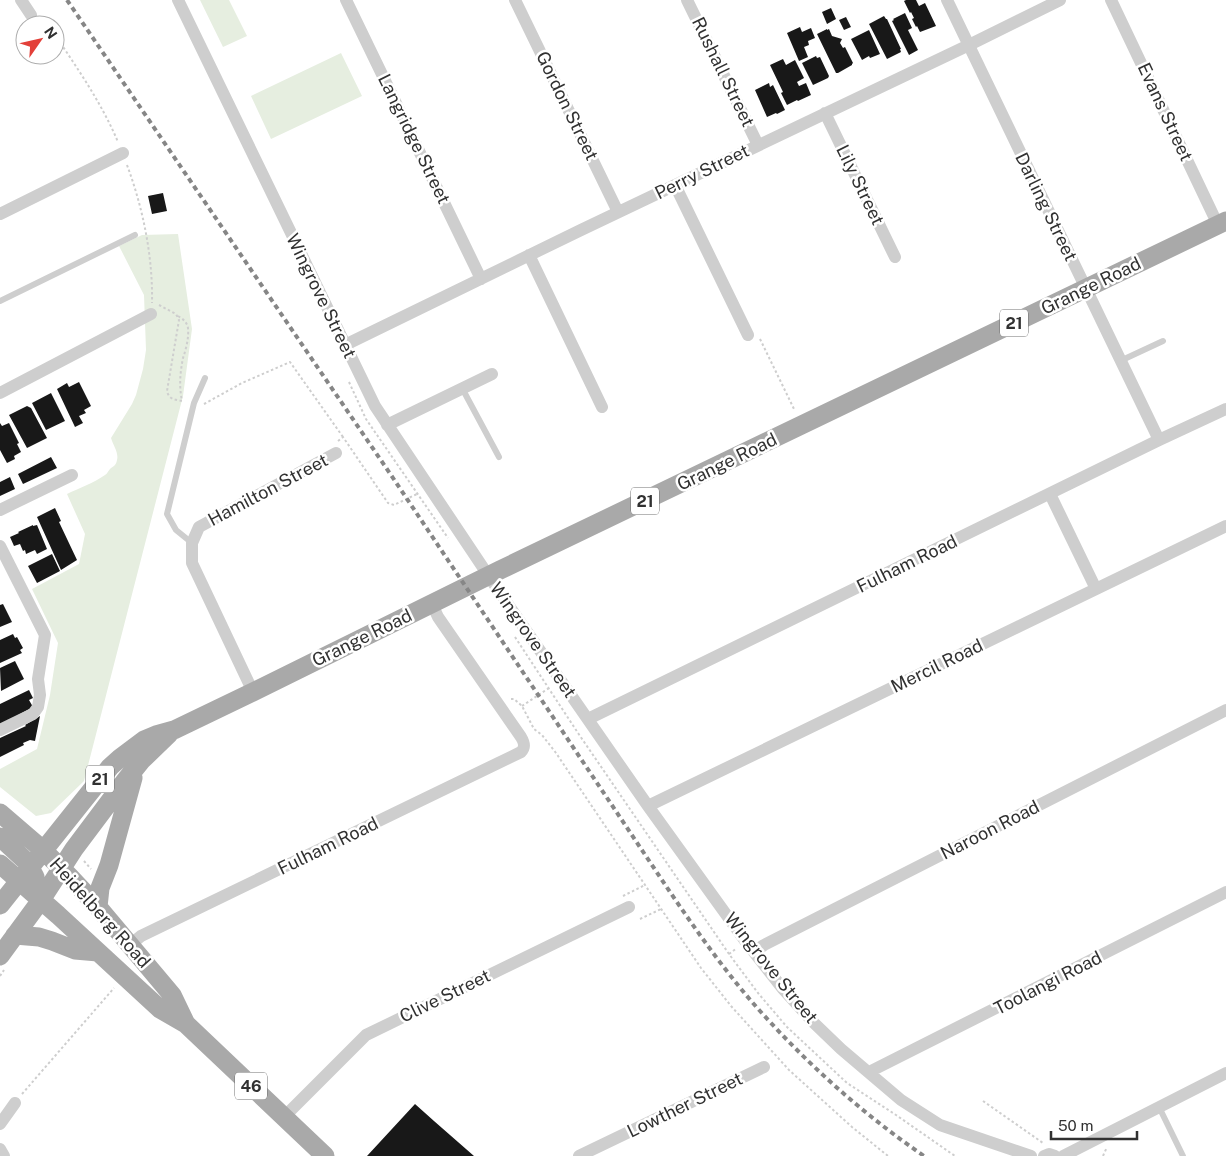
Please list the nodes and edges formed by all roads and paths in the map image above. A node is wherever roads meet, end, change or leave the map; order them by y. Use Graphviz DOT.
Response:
graph roads {
  1 [pos="22,0"];
  2 [pos="178,0"];
  3 [pos="346,0"];
  4 [pos="515,0"];
  5 [pos="687,0"];
  6 [pos="946,0"];
  7 [pos="1060,0"];
  8 [pos="1112,0"];
  9 [pos="31,15"];
  10 [pos="969,45"];
  11 [pos="825,113"];
  12 [pos="758,145"];
  13 [pos="123,153"];
  14 [pos="676,185"];
  15 [pos="618,212"];
  16 [pos="0,214"];
  17 [pos="1222,223"];
  18 [pos="135,235"];
  19 [pos="529,255"];
  20 [pos="895,256"];
  21 [pos="481,279"];
  22 [pos="1085,289"];
  23 [pos="0,301"];
  24 [pos="156,310"];
  25 [pos="176,314"];
  26 [pos="753,334"];
  27 [pos="1163,341"];
  28 [pos="345,345"];
  29 [pos="1120,361"];
  30 [pos="492,374"];
  31 [pos="205,378"];
  32 [pos="462,388"];
  33 [pos="0,393"];
  34 [pos="182,401"];
  35 [pos="194,403"];
  36 [pos="602,407"];
  37 [pos="1226,409"];
  38 [pos="795,411"];
  39 [pos="387,425"];
  40 [pos="343,437"];
  41 [pos="1159,440"];
  42 [pos="336,453"];
  43 [pos="499,457"];
  44 [pos="72,475"];
  45 [pos="417,494"];
  46 [pos="1050,494"];
  47 [pos="0,510"];
  48 [pos="1226,526"];
  49 [pos="192,543"];
  50 [pos="0,546"];
  51 [pos="481,580"];
  52 [pos="1096,589"];
  53 [pos="433,604"];
  54 [pos="253,692"];
  55 [pos="514,699"];
  56 [pos="522,706"];
  57 [pos="1226,710"];
  58 [pos="568,716"];
  59 [pos="588,718"];
  60 [pos="0,730"];
  61 [pos="174,730"];
  62 [pos="136,767"];
  63 [pos="648,806"];
  64 [pos="0,813"];
  65 [pos="0,837"];
  66 [pos="43,850"];
  67 [pos="0,864"];
  68 [pos="62,869"];
  69 [pos="25,873"];
  70 [pos="645,885"];
  71 [pos="1226,892"];
  72 [pos="41,900"];
  73 [pos="626,901"];
  74 [pos="0,905"];
  75 [pos="98,907"];
  76 [pos="661,910"];
  77 [pos="640,919"];
  78 [pos="15,935"];
  79 [pos="130,944"];
  80 [pos="98,952"];
  81 [pos="754,952"];
  82 [pos="0,956"];
  83 [pos="116,986"];
  84 [pos="186,1024"];
  85 [pos="764,1067"];
  86 [pos="789,1070"];
  87 [pos="785,1071"];
  88 [pos="869,1072"];
  89 [pos="1226,1073"];
  90 [pos="983,1101"];
  91 [pos="15,1103"];
  92 [pos="1159,1108"];
  93 [pos="284,1117"];
  94 [pos="0,1124"];
  95 [pos="0,1149"];
  96 [pos="1049,1153"];
  97 [pos="4,1156"];
  98 [pos="325,1156"];
  99 [pos="579,1156"];
  100 [pos="888,1156"];
  101 [pos="1031,1156"];
  102 [pos="1063,1156"];
  103 [pos="1183,1156"];
  1 -- 9 [label="street"];
  2 -- 28 [label="street, Wingrove Street"];
  3 -- 21 [label="street, Langridge Street"];
  4 -- 15 [label="street, Gordon Street"];
  5 -- 12 [label="street, Rushall Street"];
  6 -- 10 [label="street, Darling Street"];
  7 -- 10 [label="street, Perry Street"];
  8 -- 17 [label="street, Evans Street"];
  10 -- 11 [label="street, Perry Street"];
  10 -- 22 [label="street, Darling Street"];
  11 -- 12 [label="street, Perry Street"];
  11 -- 20 [label="street, Lily Street"];
  12 -- 14 [label="street, Perry Street"];
  13 -- 16 [label="street"];
  14 -- 15 [label="street, Perry Street"];
  14 -- 26 [label="street"];
  15 -- 19 [label="street, Perry Street"];
  17 -- 22 [label="main road, Grange Road / 21"];
  18 -- 23 [label="lane"];
  19 -- 21 [label="street, Perry Street"];
  19 -- 36 [label="street"];
  21 -- 28 [label="street, Perry Street"];
  22 -- 29 [label="street, Darling Street"];
  22 -- 51 [label="main road, Grange Road / 21"];
  24 -- 25 [label="path"];
  24 -- 33 [label="street"];
  25 -- 34 [label="path"];
  25 -- 34 [label="path"];
  26 -- 38 [label="path"];
  27 -- 29 [label="lane"];
  28 -- 39 [label="street, Wingrove Street"];
  29 -- 41 [label="street, Darling Street"];
  30 -- 32 [label="street"];
  31 -- 35 [label="lane"];
  32 -- 39 [label="street"];
  32 -- 43 [label="lane"];
  34 -- 35 [label="path"];
  35 -- 40 [label="path"];
  35 -- 49 [label="lane"];
  37 -- 41 [label="street, Fulham Road"];
  39 -- 51 [label="street, Wingrove Street"];
  40 -- 42 [label="path"];
  40 -- 45 [label="path"];
  41 -- 46 [label="street, Fulham Road"];
  42 -- 49 [label="street, Hamilton Street"];
  44 -- 47 [label="street"];
  46 -- 52 [label="street"];
  46 -- 59 [label="street, Fulham Road"];
  48 -- 52 [label="street, Mercil Road"];
  49 -- 54 [label="street, Hamilton Street"];
  50 -- 60 [label="street"];
  51 -- 53 [label="main road, Grange Road / 21"];
  51 -- 59 [label="street, Wingrove Street"];
  52 -- 63 [label="street, Mercil Road"];
  53 -- 54 [label="main road, Grange Road / 21"];
  53 -- 79 [label="street, Fulham Road"];
  54 -- 61 [label="main road, Grange Road / 21"];
  55 -- 56 [label="path"];
  56 -- 58 [label="path"];
  56 -- 70 [label="path"];
  57 -- 81 [label="street, Naroon Road"];
  59 -- 63 [label="street, Wingrove Street"];
  61 -- 62 [label="main road, Grange Road / 21"];
  61 -- 66 [label="main road, Grange Road / 21"];
  62 -- 68 [label="main road, Grange Road / 21"];
  62 -- 75 [label="main road"];
  63 -- 81 [label="street, Wingrove Street"];
  64 -- 66 [label="main road, Heidelberg Road / 46"];
  65 -- 69 [label="main road"];
  66 -- 68 [label="main road, Heidelberg Road / 46"];
  66 -- 69 [label="main road, 21"];
  67 -- 69 [label="main road, Heidelberg Road / 46"];
  68 -- 72 [label="main road, 21"];
  68 -- 75 [label="main road, Heidelberg Road / 46"];
  69 -- 72 [label="main road, Heidelberg Road / 46"];
  69 -- 74 [label="main road, 21"];
  70 -- 73 [label="path"];
  70 -- 76 [label="path"];
  71 -- 88 [label="street, Toolangi Road"];
  72 -- 78 [label="main road, 21"];
  72 -- 80 [label="main road, Heidelberg Road / 46"];
  73 -- 93 [label="street, Clive Street"];
  75 -- 79 [label="main road, Heidelberg Road / 46"];
  76 -- 77 [label="path"];
  76 -- 86 [label="path"];
  78 -- 80 [label="main road"];
  78 -- 82 [label="main road, 21"];
  79 -- 84 [label="main road, Heidelberg Road / 46"];
  80 -- 84 [label="main road, Heidelberg Road / 46"];
  81 -- 88 [label="street, Wingrove Street"];
  83 -- 91 [label="path"];
  84 -- 93 [label="main road, Heidelberg Road / 46"];
  85 -- 99 [label="street, Lowther Street"];
  86 -- 87 [label="path"];
  86 -- 100 [label="path"];
  88 -- 101 [label="street, Wingrove Street"];
  89 -- 92 [label="street"];
  90 -- 96 [label="path"];
  91 -- 94 [label="street"];
  92 -- 102 [label="street"];
  92 -- 103 [label="lane"];
  93 -- 98 [label="main road, Heidelberg Road / 46"];
  95 -- 97 [label="street"];
}
